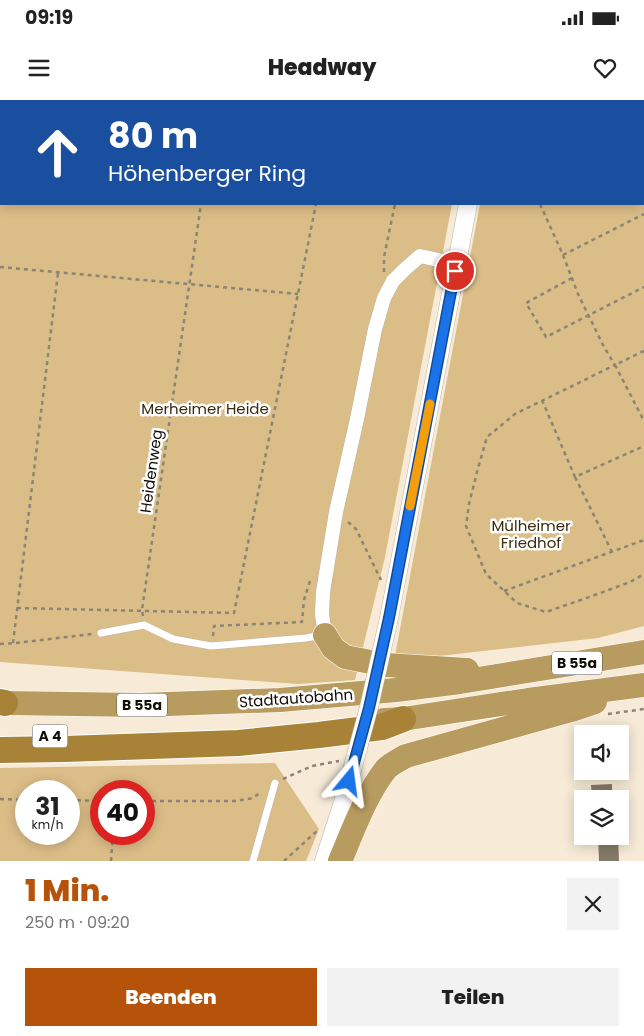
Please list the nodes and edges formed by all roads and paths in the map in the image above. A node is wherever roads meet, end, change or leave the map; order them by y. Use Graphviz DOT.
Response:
graph roads {
  1 [pos="201,205"];
  2 [pos="316,205"];
  3 [pos="395,205"];
  4 [pos="468,205"];
  5 [pos="541,205"];
  6 [pos="644,214"];
  7 [pos="563,254"];
  8 [pos="0,268"];
  9 [pos="455,271"];
  10 [pos="58,272"];
  11 [pos="572,278"];
  12 [pos="189,284"];
  13 [pos="644,287"];
  14 [pos="298,294"];
  15 [pos="384,298"];
  16 [pos="589,315"];
  17 [pos="644,351"];
  18 [pos="615,365"];
  19 [pos="542,400"];
  20 [pos="644,420"];
  21 [pos="644,446"];
  22 [pos="575,477"];
  23 [pos="336,512"];
  24 [pos="644,540"];
  25 [pos="612,552"];
  26 [pos="312,574"];
  27 [pos="644,574"];
  28 [pos="381,580"];
  29 [pos="504,592"];
  30 [pos="17,608"];
  31 [pos="142,610"];
  32 [pos="144,625"];
  33 [pos="101,633"];
  34 [pos="325,635"];
  35 [pos="12,643"];
  36 [pos="0,644"];
  37 [pos="211,646"];
  38 [pos="644,652"];
  39 [pos="511,673"];
  40 [pos="644,685"];
  41 [pos="2,702"];
  42 [pos="403,719"];
  43 [pos="0,736"];
  44 [pos="100,736"];
  45 [pos="0,750"];
  46 [pos="344,761"];
  47 [pos="275,783"];
  48 [pos="0,799"];
  49 [pos="15,800"];
  50 [pos="155,801"];
  51 [pos="319,829"];
  52 [pos="112,845"];
  53 [pos="111,861"];
  54 [pos="253,861"];
  55 [pos="284,861"];
  56 [pos="324,861"];
  57 [pos="340,861"];
  1 -- 12 [label="path, Heidenweg"];
  2 -- 14 [label="path"];
  3 -- 15 [label="path"];
  4 -- 9 [label="street"];
  5 -- 7 [label="path"];
  6 -- 7 [label="path"];
  7 -- 11 [label="path"];
  8 -- 10 [label="path"];
  9 -- 15 [label="street"];
  9 -- 56 [label="street, bridge"];
  10 -- 12 [label="path"];
  10 -- 30 [label="path"];
  11 -- 16 [label="path"];
  11 -- 16 [label="path"];
  12 -- 14 [label="path"];
  12 -- 31 [label="path, Heidenweg"];
  13 -- 16 [label="path"];
  14 -- 31 [label="path"];
  15 -- 23 [label="street"];
  16 -- 18 [label="path"];
  17 -- 18 [label="path"];
  18 -- 19 [label="path"];
  18 -- 20 [label="path"];
  19 -- 22 [label="path"];
  19 -- 29 [label="path"];
  21 -- 22 [label="path"];
  22 -- 25 [label="path"];
  23 -- 28 [label="path"];
  23 -- 34 [label="street"];
  24 -- 25 [label="path"];
  25 -- 29 [label="path"];
  26 -- 37 [label="path"];
  27 -- 29 [label="path"];
  30 -- 31 [label="path"];
  30 -- 35 [label="path"];
  31 -- 32 [label="path, Heidenweg"];
  32 -- 33 [label="lane"];
  32 -- 37 [label="lane"];
  33 -- 35 [label="path"];
  34 -- 37 [label="lane"];
  34 -- 39 [label="highway"];
  35 -- 36 [label="path"];
  38 -- 39 [label="highway, Stadtautobahn / B 55a"];
  39 -- 41 [label="highway, Stadtautobahn / B 55a"];
  40 -- 42 [label="highway, Stadtautobahn / B 55a"];
  40 -- 57 [label="highway"];
  42 -- 44 [label="highway, Stadtautobahn / B 55a"];
  42 -- 45 [label="highway"];
  43 -- 44 [label="highway, A 4"];
  46 -- 47 [label="path"];
  47 -- 50 [label="path"];
  47 -- 54 [label="lane"];
  48 -- 49 [label="path"];
  51 -- 55 [label="path"];
  52 -- 53 [label="path"];
}
